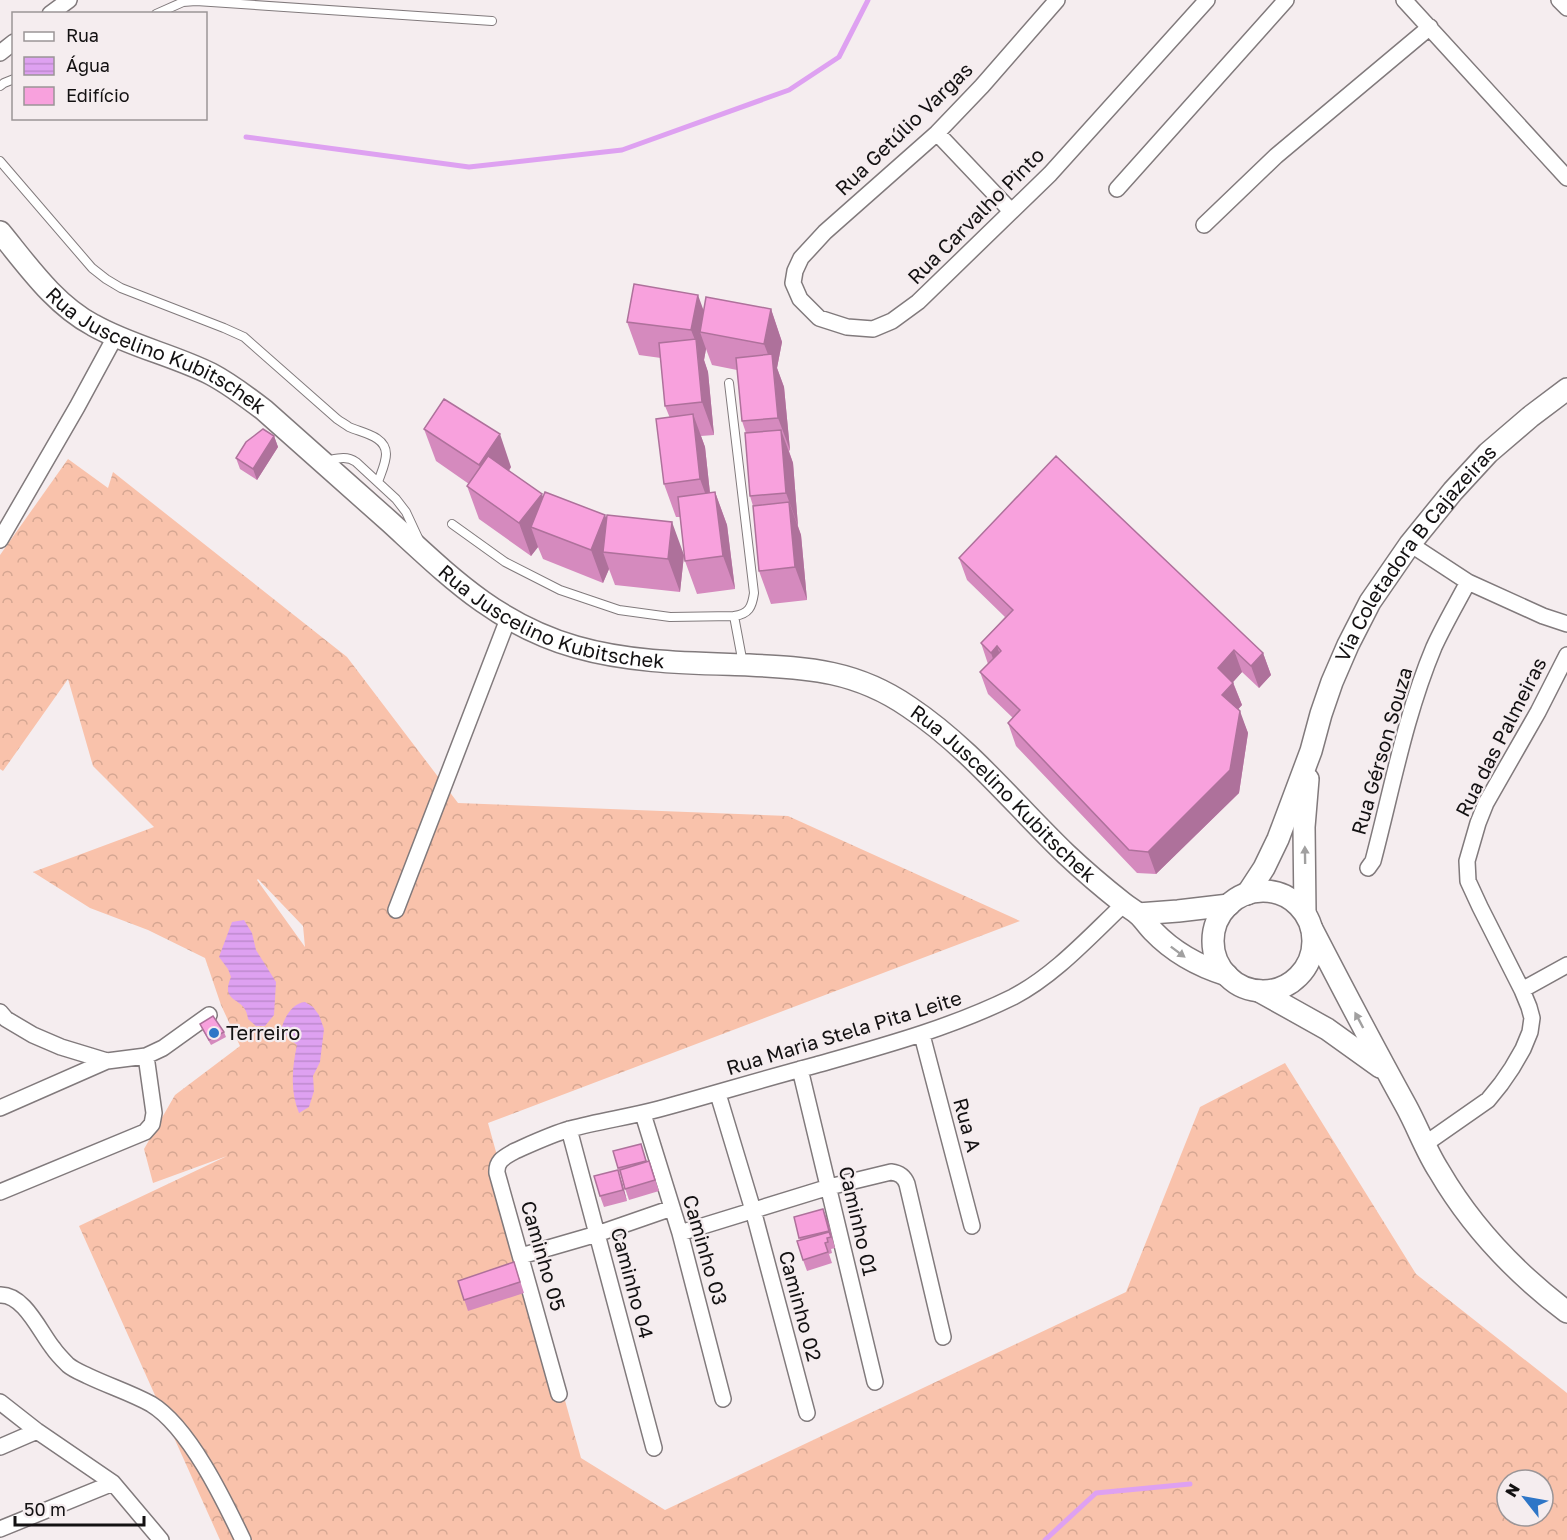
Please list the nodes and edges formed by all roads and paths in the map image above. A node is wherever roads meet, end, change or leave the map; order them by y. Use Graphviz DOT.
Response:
graph roads {
  1 [pos="69,0"];
  2 [pos="1057,0"];
  3 [pos="1207,0"];
  4 [pos="1404,0"];
  5 [pos="1559,0"];
  6 [pos="1283,1"];
  7 [pos="1567,8"];
  8 [pos="53,12"];
  9 [pos="160,12"];
  10 [pos="492,21"];
  11 [pos="1430,27"];
  12 [pos="12,44"];
  13 [pos="0,53"];
  14 [pos="937,133"];
  15 [pos="0,161"];
  16 [pos="1567,178"];
  17 [pos="1117,189"];
  18 [pos="1011,211"];
  19 [pos="1204,225"];
  20 [pos="0,232"];
  21 [pos="825,232"];
  22 [pos="115,337"];
  23 [pos="729,383"];
  24 [pos="1567,389"];
  25 [pos="322,462"];
  26 [pos="378,482"];
  27 [pos="452,524"];
  28 [pos="0,540"];
  29 [pos="1410,544"];
  30 [pos="426,555"];
  31 [pos="1468,582"];
  32 [pos="734,616"];
  33 [pos="508,619"];
  34 [pos="1567,624"];
  35 [pos="1567,655"];
  36 [pos="743,665"];
  37 [pos="1311,751"];
  38 [pos="1368,868"];
  39 [pos="1238,899"];
  40 [pos="1131,909"];
  41 [pos="396,910"];
  42 [pos="1309,922"];
  43 [pos="1567,965"];
  44 [pos="1227,975"];
  45 [pos="1522,990"];
  46 [pos="1259,991"];
  47 [pos="209,1016"];
  48 [pos="2,1017"];
  49 [pos="922,1035"];
  50 [pos="146,1056"];
  51 [pos="107,1061"];
  52 [pos="800,1069"];
  53 [pos="1387,1072"];
  54 [pos="718,1094"];
  55 [pos="0,1108"];
  56 [pos="643,1114"];
  57 [pos="568,1130"];
  58 [pos="1425,1144"];
  59 [pos="527,1146"];
  60 [pos="829,1187"];
  61 [pos="0,1192"];
  62 [pos="672,1208"];
  63 [pos="753,1210"];
  64 [pos="972,1226"];
  65 [pos="680,1233"];
  66 [pos="597,1234"];
  67 [pos="521,1256"];
  68 [pos="0,1295"];
  69 [pos="1567,1312"];
  70 [pos="943,1337"];
  71 [pos="875,1382"];
  72 [pos="560,1394"];
  73 [pos="723,1399"];
  74 [pos="0,1402"];
  75 [pos="807,1413"];
  76 [pos="37,1431"];
  77 [pos="0,1447"];
  78 [pos="654,1448"];
  79 [pos="113,1483"];
  80 [pos="0,1529"];
  81 [pos="161,1540"];
  82 [pos="243,1540"];
  1 -- 8 [label="street"];
  2 -- 14 [label="street, Rua Getúlio Vargas"];
  3 -- 18 [label="street, Rua Carvalho Pinto"];
  4 -- 11 [label="street"];
  5 -- 7 [label="street"];
  6 -- 17 [label="street"];
  9 -- 10 [label="lane"];
  11 -- 16 [label="street"];
  11 -- 19 [label="street"];
  12 -- 13 [label="street"];
  14 -- 18 [label="street"];
  14 -- 21 [label="street, Rua Getúlio Vargas"];
  15 -- 26 [label="lane"];
  18 -- 21 [label="street, Rua Carvalho Pinto"];
  20 -- 22 [label="main road, Rua Juscelino Kubitschek"];
  22 -- 25 [label="main road, Rua Juscelino Kubitschek"];
  22 -- 28 [label="street"];
  23 -- 32 [label="lane"];
  24 -- 29 [label="main road, Via Coletadora B Cajazeiras"];
  25 -- 26 [label="lane"];
  25 -- 30 [label="main road, Rua Juscelino Kubitschek"];
  26 -- 30 [label="lane"];
  27 -- 32 [label="lane"];
  29 -- 31 [label="street"];
  29 -- 37 [label="main road, Via Coletadora B Cajazeiras"];
  30 -- 33 [label="main road, Rua Juscelino Kubitschek"];
  31 -- 34 [label="street"];
  31 -- 38 [label="street, Rua Gérson Souza"];
  32 -- 36 [label="lane"];
  33 -- 36 [label="main road, Rua Juscelino Kubitschek"];
  33 -- 41 [label="street"];
  35 -- 45 [label="street, Rua das Palmeiras"];
  36 -- 40 [label="main road, Rua Juscelino Kubitschek"];
  37 -- 39 [label="main road, Via Coletadora B Cajazeiras"];
  42 -- 37 [label="main road, Via Coletadora B Cajazeiras, one-way"];
  39 -- 40 [label="main road"];
  39 -- 42 [label="main road"];
  39 -- 44 [label="main road"];
  40 -- 44 [label="main road, Rua Juscelino Kubitschek, one-way"];
  40 -- 49 [label="street, Rua Maria Stela Pita Leite"];
  42 -- 46 [label="main road"];
  53 -- 42 [label="main road, one-way"];
  43 -- 45 [label="street"];
  44 -- 46 [label="main road"];
  45 -- 58 [label="street, Rua das Palmeiras"];
  46 -- 53 [label="main road"];
  47 -- 50 [label="street"];
  48 -- 51 [label="street"];
  49 -- 52 [label="street, Rua Maria Stela Pita Leite"];
  49 -- 64 [label="street, Rua A"];
  50 -- 51 [label="street"];
  50 -- 61 [label="street"];
  51 -- 55 [label="street"];
  52 -- 54 [label="street, Rua Maria Stela Pita Leite"];
  52 -- 60 [label="street, Caminho 01"];
  53 -- 58 [label="main road"];
  54 -- 56 [label="street, Rua Maria Stela Pita Leite"];
  54 -- 63 [label="street, Caminho 02"];
  56 -- 57 [label="street, Rua Maria Stela Pita Leite"];
  56 -- 62 [label="street, Caminho 03"];
  57 -- 59 [label="street, Rua Maria Stela Pita Leite"];
  57 -- 66 [label="street, Caminho 04"];
  58 -- 69 [label="main road"];
  59 -- 67 [label="street, Caminho 05"];
  60 -- 63 [label="street"];
  60 -- 70 [label="street"];
  60 -- 71 [label="street, Caminho 01"];
  62 -- 65 [label="street, Caminho 03"];
  62 -- 66 [label="street"];
  63 -- 65 [label="street"];
  63 -- 75 [label="street, Caminho 02"];
  65 -- 73 [label="street, Caminho 03"];
  66 -- 67 [label="street"];
  66 -- 78 [label="street, Caminho 04"];
  67 -- 72 [label="street, Caminho 05"];
  68 -- 82 [label="street"];
  74 -- 76 [label="street"];
  76 -- 77 [label="street"];
  76 -- 79 [label="street"];
  79 -- 80 [label="street"];
  79 -- 81 [label="street"];
}
